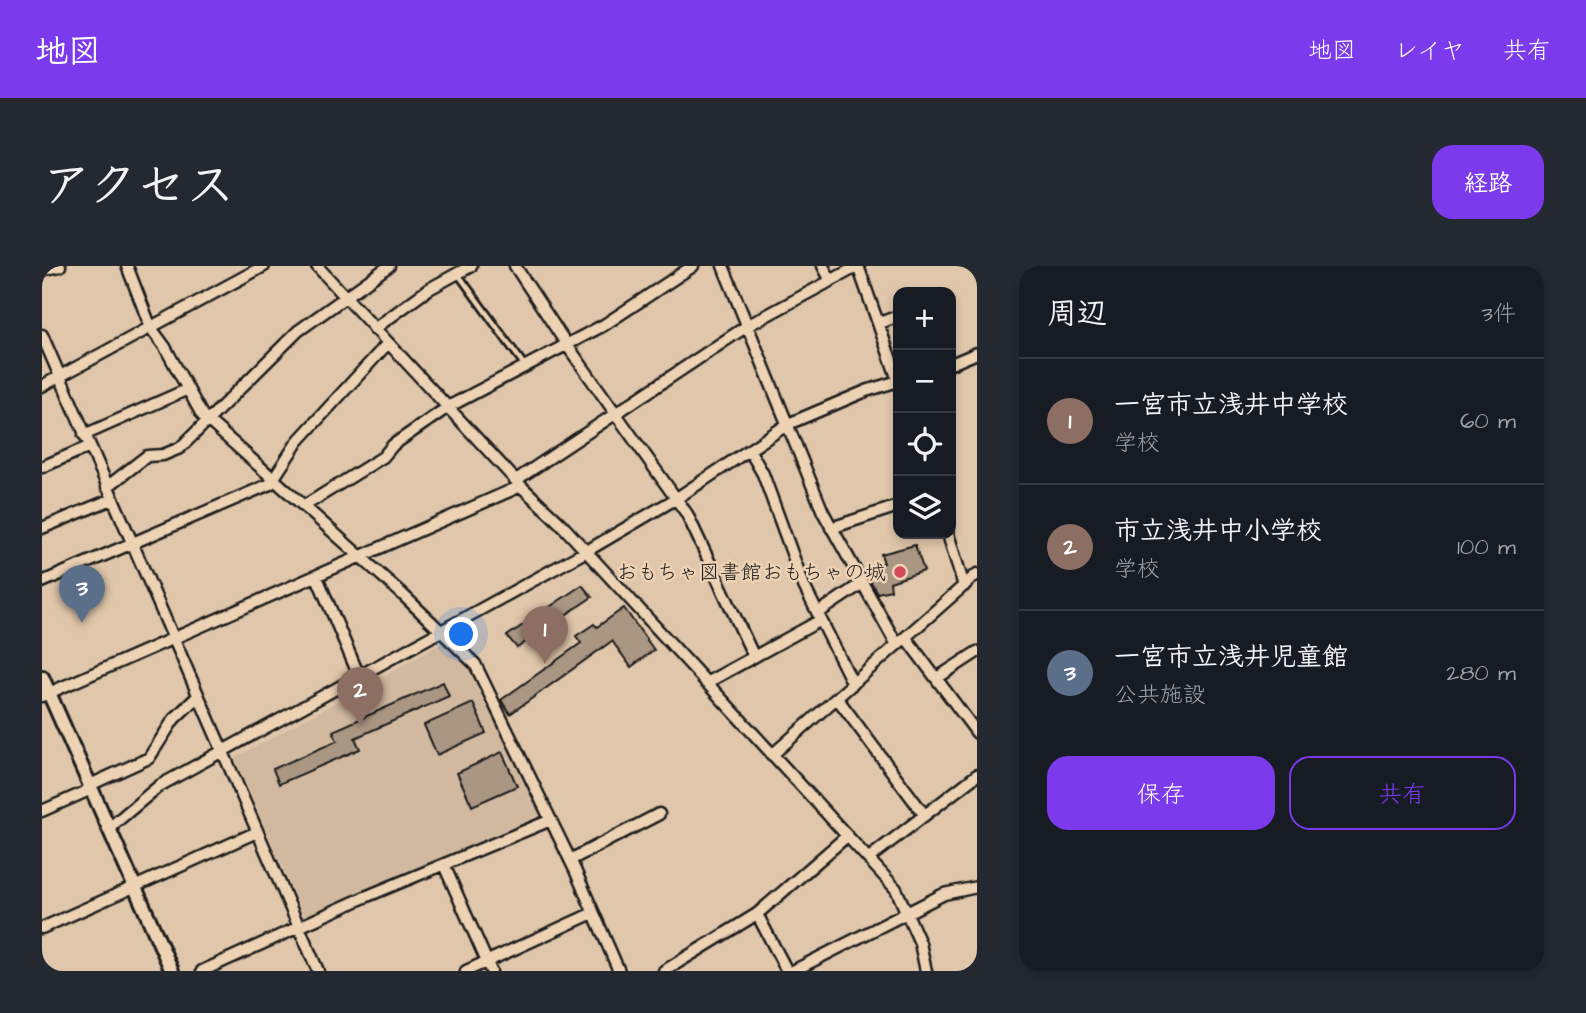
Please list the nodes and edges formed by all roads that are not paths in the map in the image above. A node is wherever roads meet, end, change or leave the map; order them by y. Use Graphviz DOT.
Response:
graph roads {
  1 [pos="60,266"];
  2 [pos="127,266"];
  3 [pos="264,266"];
  4 [pos="317,266"];
  5 [pos="389,266"];
  6 [pos="471,266"];
  7 [pos="515,266"];
  8 [pos="693,266"];
  9 [pos="723,266"];
  10 [pos="823,266"];
  11 [pos="858,266"];
  12 [pos="42,270"];
  13 [pos="457,273"];
  14 [pos="831,281"];
  15 [pos="345,297"];
  16 [pos="893,318"];
  17 [pos="880,323"];
  18 [pos="747,326"];
  19 [pos="151,328"];
  20 [pos="374,329"];
  21 [pos="42,335"];
  22 [pos="388,343"];
  23 [pos="567,345"];
  24 [pos="977,353"];
  25 [pos="956,362"];
  26 [pos="893,364"];
  27 [pos="525,366"];
  28 [pos="60,377"];
  29 [pos="893,382"];
  30 [pos="42,386"];
  31 [pos="186,390"];
  32 [pos="448,407"];
  33 [pos="616,414"];
  34 [pos="206,419"];
  35 [pos="788,424"];
  36 [pos="84,436"];
  37 [pos="88,447"];
  38 [pos="750,451"];
  39 [pos="42,467"];
  40 [pos="272,479"];
  41 [pos="519,483"];
  42 [pos="107,488"];
  43 [pos="677,498"];
  44 [pos="112,499"];
  45 [pos="304,506"];
  46 [pos="893,508"];
  47 [pos="42,528"];
  48 [pos="831,528"];
  49 [pos="950,539"];
  50 [pos="131,543"];
  51 [pos="584,552"];
  52 [pos="362,557"];
  53 [pos="977,574"];
  54 [pos="317,576"];
  55 [pos="42,582"];
  56 [pos="861,584"];
  57 [pos="964,586"];
  58 [pos="820,617"];
  59 [pos="441,632"];
  60 [pos="906,638"];
  61 [pos="176,639"];
  62 [pos="897,645"];
  63 [pos="977,652"];
  64 [pos="754,657"];
  65 [pos="359,676"];
  66 [pos="42,677"];
  67 [pos="937,678"];
  68 [pos="706,683"];
  69 [pos="853,684"];
  70 [pos="46,694"];
  71 [pos="198,696"];
  72 [pos="837,698"];
  73 [pos="977,733"];
  74 [pos="223,753"];
  75 [pos="772,755"];
  76 [pos="977,775"];
  77 [pos="92,785"];
  78 [pos="42,811"];
  79 [pos="923,813"];
  80 [pos="659,814"];
  81 [pos="551,820"];
  82 [pos="109,828"];
  83 [pos="257,832"];
  84 [pos="847,835"];
  85 [pos="869,858"];
  86 [pos="570,860"];
  87 [pos="444,865"];
  88 [pos="135,887"];
  89 [pos="977,887"];
  90 [pos="593,913"];
  91 [pos="757,914"];
  92 [pos="907,914"];
  93 [pos="42,928"];
  94 [pos="299,928"];
  95 [pos="489,967"];
  96 [pos="925,970"];
  97 [pos="172,971"];
  98 [pos="202,971"];
  99 [pos="318,971"];
  100 [pos="466,971"];
  101 [pos="618,971"];
  102 [pos="664,971"];
  103 [pos="787,971"];
  104 [pos="793,971"];
  1 -- 12 [label="street"];
  2 -- 19 [label="street"];
  3 -- 19 [label="street"];
  4 -- 15 [label="street"];
  5 -- 15 [label="street"];
  6 -- 13 [label="street"];
  7 -- 23 [label="street"];
  8 -- 23 [label="street"];
  9 -- 18 [label="street"];
  10 -- 14 [label="street"];
  11 -- 14 [label="street"];
  11 -- 17 [label="street"];
  13 -- 20 [label="street"];
  13 -- 27 [label="lane"];
  14 -- 18 [label="street"];
  15 -- 20 [label="street"];
  15 -- 34 [label="street"];
  16 -- 17 [label="street"];
  17 -- 26 [label="street"];
  18 -- 33 [label="street"];
  18 -- 35 [label="street"];
  19 -- 28 [label="street"];
  19 -- 31 [label="street"];
  20 -- 22 [label="street"];
  21 -- 28 [label="street"];
  22 -- 32 [label="street"];
  22 -- 40 [label="street"];
  23 -- 27 [label="street"];
  23 -- 33 [label="street"];
  24 -- 25 [label="street"];
  27 -- 32 [label="street"];
  28 -- 30 [label="street"];
  28 -- 36 [label="street"];
  29 -- 35 [label="street"];
  31 -- 34 [label="street"];
  31 -- 36 [label="street"];
  32 -- 41 [label="street"];
  32 -- 45 [label="street"];
  33 -- 41 [label="street"];
  33 -- 43 [label="street"];
  34 -- 40 [label="street"];
  34 -- 42 [label="street"];
  35 -- 38 [label="street"];
  35 -- 48 [label="street"];
  36 -- 37 [label="street"];
  37 -- 39 [label="street"];
  37 -- 42 [label="street"];
  38 -- 43 [label="street"];
  38 -- 58 [label="street"];
  40 -- 45 [label="street"];
  40 -- 50 [label="street"];
  41 -- 51 [label="street"];
  41 -- 52 [label="street"];
  42 -- 44 [label="street"];
  43 -- 51 [label="street"];
  43 -- 64 [label="street"];
  44 -- 47 [label="street"];
  44 -- 50 [label="street"];
  45 -- 52 [label="street"];
  46 -- 48 [label="street"];
  48 -- 56 [label="street"];
  49 -- 57 [label="street"];
  50 -- 55 [label="street"];
  50 -- 61 [label="street"];
  51 -- 59 [label="street"];
  51 -- 68 [label="street"];
  52 -- 54 [label="street"];
  52 -- 59 [label="street"];
  53 -- 57 [label="street"];
  54 -- 61 [label="street"];
  54 -- 65 [label="street"];
  56 -- 58 [label="street"];
  56 -- 62 [label="street"];
  57 -- 60 [label="street"];
  58 -- 64 [label="street"];
  58 -- 69 [label="street"];
  59 -- 65 [label="street"];
  59 -- 81 [label="street"];
  60 -- 62 [label="street"];
  60 -- 67 [label="street"];
  61 -- 70 [label="street"];
  61 -- 71 [label="street"];
  62 -- 69 [label="street"];
  63 -- 67 [label="street"];
  64 -- 68 [label="street"];
  65 -- 74 [label="street"];
  66 -- 70 [label="street"];
  67 -- 73 [label="street"];
  68 -- 75 [label="street"];
  69 -- 72 [label="street"];
  70 -- 77 [label="street"];
  71 -- 74 [label="street"];
  71 -- 77 [label="street"];
  72 -- 75 [label="street"];
  72 -- 79 [label="street"];
  74 -- 82 [label="street"];
  74 -- 83 [label="street"];
  75 -- 84 [label="street"];
  76 -- 79 [label="street"];
  77 -- 78 [label="street"];
  77 -- 82 [label="street"];
  79 -- 85 [label="street"];
  80 -- 86 [label="street"];
  81 -- 86 [label="street"];
  81 -- 87 [label="street"];
  82 -- 88 [label="street"];
  83 -- 88 [label="street"];
  83 -- 94 [label="street"];
  84 -- 85 [label="street"];
  84 -- 91 [label="street"];
  85 -- 92 [label="street"];
  86 -- 90 [label="street"];
  87 -- 94 [label="street"];
  87 -- 95 [label="street"];
  88 -- 93 [label="street"];
  88 -- 97 [label="street"];
  89 -- 92 [label="street"];
  90 -- 95 [label="street"];
  90 -- 101 [label="street"];
  91 -- 102 [label="street"];
  91 -- 103 [label="street"];
  92 -- 96 [label="street"];
  92 -- 104 [label="street"];
  94 -- 98 [label="street"];
  94 -- 99 [label="street"];
  95 -- 100 [label="street"];
}
